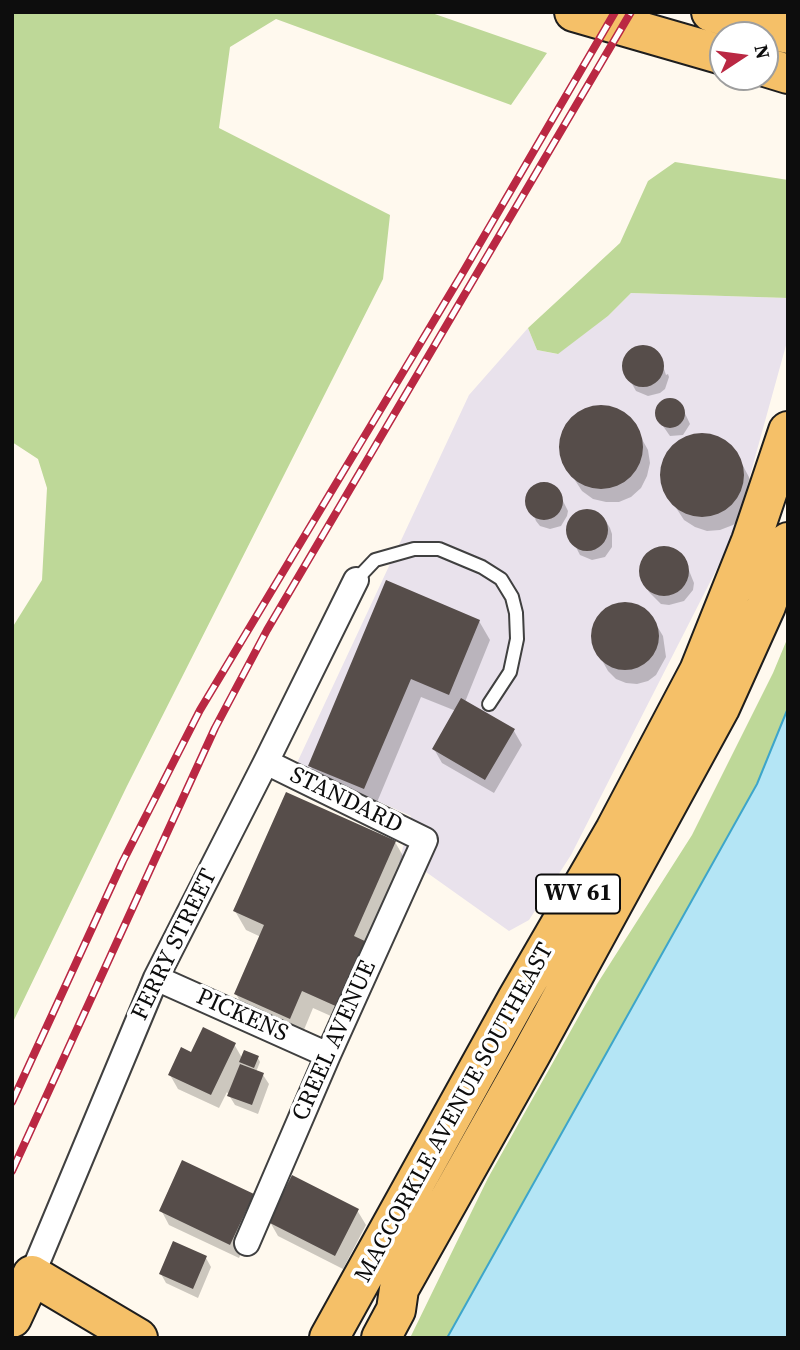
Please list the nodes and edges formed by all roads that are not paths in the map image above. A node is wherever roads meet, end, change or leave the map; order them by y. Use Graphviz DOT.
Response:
graph roads {
  1 [pos="574,12"];
  2 [pos="711,12"];
  3 [pos="786,33"];
  4 [pos="709,51"];
  5 [pos="788,430"];
  6 [pos="788,542"];
  7 [pos="356,580"];
  8 [pos="489,704"];
  9 [pos="266,762"];
  10 [pos="425,840"];
  11 [pos="156,978"];
  12 [pos="328,1055"];
  13 [pos="247,1244"];
  14 [pos="32,1275"];
  15 [pos="399,1289"];
  16 [pos="12,1318"];
  17 [pos="337,1333"];
  18 [pos="138,1338"];
  19 [pos="381,1338"];
  1 -- 4 [label="main road"];
  2 -- 3 [label="main road"];
  5 -- 17 [label="main road, MACCORKLE AVENUE SOUTHEAST / WV 61"];
  6 -- 15 [label="main road, MACCORKLE AVENUE SOUTHEAST / WV 61"];
  7 -- 8 [label="lane"];
  7 -- 9 [label="street, FERRY STREET"];
  9 -- 10 [label="street, STANDARD"];
  9 -- 11 [label="street, FERRY STREET"];
  10 -- 12 [label="street, CREEL AVENUE"];
  11 -- 12 [label="street, PICKENS"];
  11 -- 14 [label="street, FERRY STREET"];
  12 -- 13 [label="street, CREEL AVENUE"];
  14 -- 16 [label="main road, FERRY STREET"];
  14 -- 18 [label="main road"];
  15 -- 17 [label="main road, MACCORKLE AVENUE SOUTHEAST / WV 61"];
  15 -- 19 [label="main road, MACCORKLE AVENUE SOUTHEAST / WV 61"];
}
